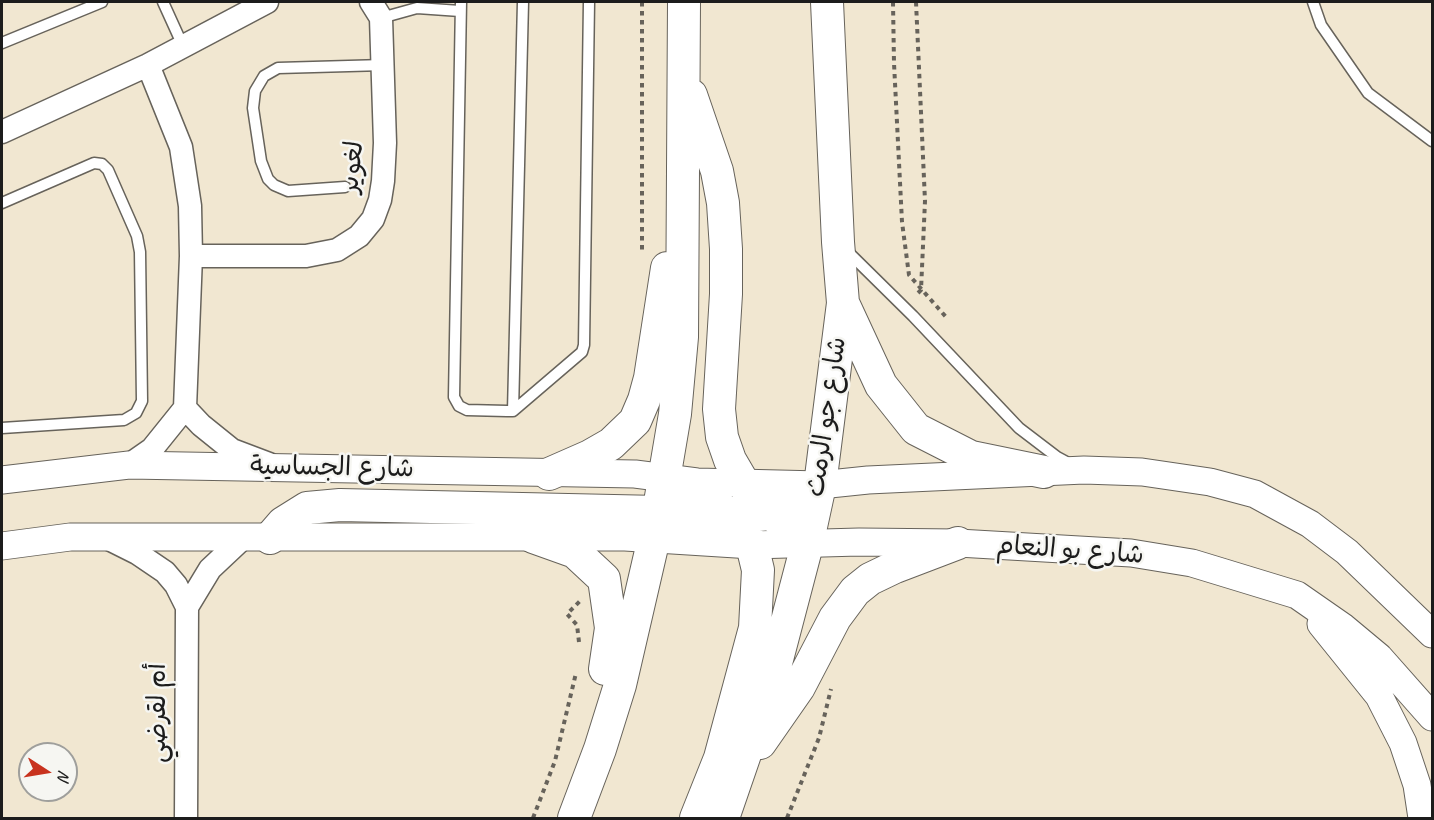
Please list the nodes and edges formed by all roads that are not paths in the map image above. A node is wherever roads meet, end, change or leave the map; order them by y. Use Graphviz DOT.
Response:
graph roads {
  1 [pos="102,2"];
  2 [pos="163,2"];
  3 [pos="267,2"];
  4 [pos="523,2"];
  5 [pos="589,2"];
  6 [pos="684,2"];
  7 [pos="827,2"];
  8 [pos="1312,2"];
  9 [pos="460,6"];
  10 [pos="376,10"];
  11 [pos="2,43"];
  12 [pos="183,46"];
  13 [pos="148,65"];
  14 [pos="384,65"];
  15 [pos="683,74"];
  16 [pos="2,132"];
  17 [pos="1432,141"];
  18 [pos="345,187"];
  19 [pos="2,203"];
  20 [pos="683,231"];
  21 [pos="838,242"];
  22 [pos="191,256"];
  23 [pos="843,303"];
  24 [pos="185,408"];
  25 [pos="513,411"];
  26 [pos="2,428"];
  27 [pos="129,465"];
  28 [pos="276,467"];
  29 [pos="1084,470"];
  30 [pos="1044,472"];
  31 [pos="549,474"];
  32 [pos="664,479"];
  33 [pos="2,480"];
  34 [pos="743,484"];
  35 [pos="820,485"];
  36 [pos="770,514"];
  37 [pos="735,517"];
  38 [pos="657,525"];
  39 [pos="105,537"];
  40 [pos="532,537"];
  41 [pos="257,538"];
  42 [pos="958,543"];
  43 [pos="752,545"];
  44 [pos="807,545"];
  45 [pos="2,546"];
  46 [pos="1297,595"];
  47 [pos="187,607"];
  48 [pos="1422,614"];
  49 [pos="1432,634"];
  50 [pos="1432,717"];
  51 [pos="609,722"];
  52 [pos="736,783"];
  53 [pos="186,819"];
  54 [pos="574,819"];
  55 [pos="696,819"];
  56 [pos="723,819"];
  57 [pos="1422,819"];
  1 -- 11 [label="lane"];
  2 -- 12 [label="lane"];
  3 -- 12 [label="street"];
  4 -- 25 [label="lane"];
  5 -- 25 [label="lane"];
  6 -- 15 [label="main road"];
  7 -- 21 [label="main road, شارع جو الرمث"];
  8 -- 17 [label="lane"];
  9 -- 10 [label="lane"];
  9 -- 25 [label="lane"];
  10 -- 14 [label="street, لغوير"];
  12 -- 13 [label="street"];
  13 -- 16 [label="street"];
  13 -- 22 [label="street"];
  14 -- 18 [label="lane"];
  14 -- 22 [label="street, لغوير"];
  15 -- 20 [label="main road"];
  15 -- 34 [label="main road"];
  19 -- 26 [label="lane"];
  20 -- 31 [label="main road"];
  20 -- 32 [label="main road"];
  21 -- 23 [label="main road, شارع جو الرمث"];
  21 -- 29 [label="lane"];
  22 -- 24 [label="street"];
  23 -- 30 [label="main road"];
  23 -- 35 [label="main road, شارع جو الرمث"];
  24 -- 27 [label="street"];
  24 -- 28 [label="street"];
  27 -- 28 [label="street, شارع الجساسية"];
  27 -- 33 [label="street, شارع الجساسية"];
  28 -- 31 [label="street, شارع الجساسية"];
  29 -- 30 [label="street"];
  29 -- 48 [label="street"];
  30 -- 35 [label="street"];
  31 -- 32 [label="street, شارع الجساسية"];
  32 -- 34 [label="street"];
  32 -- 37 [label="main road"];
  32 -- 38 [label="main road"];
  34 -- 35 [label="street"];
  34 -- 36 [label="main road"];
  35 -- 36 [label="main road"];
  35 -- 44 [label="main road, شارع جو الرمث"];
  36 -- 37 [label="main road"];
  36 -- 44 [label="main road"];
  37 -- 38 [label="main road"];
  37 -- 43 [label="main road"];
  38 -- 40 [label="street"];
  38 -- 41 [label="main road"];
  38 -- 43 [label="street, شارع بو النعام"];
  38 -- 51 [label="main road"];
  39 -- 41 [label="street"];
  39 -- 45 [label="street"];
  39 -- 47 [label="street, أم لقرضي"];
  40 -- 41 [label="street"];
  40 -- 51 [label="main road"];
  41 -- 47 [label="street"];
  42 -- 44 [label="street, شارع بو النعام"];
  42 -- 46 [label="street, شارع بو النعام"];
  42 -- 52 [label="main road"];
  43 -- 44 [label="street, شارع بو النعام"];
  43 -- 55 [label="main road"];
  44 -- 52 [label="main road, شارع جو الرمث"];
  46 -- 50 [label="street, شارع بو النعام"];
  46 -- 57 [label="street"];
  47 -- 53 [label="street, أم لقرضي"];
  48 -- 49 [label="street"];
  51 -- 54 [label="main road"];
  52 -- 56 [label="main road, شارع جو الرمث"];
}
